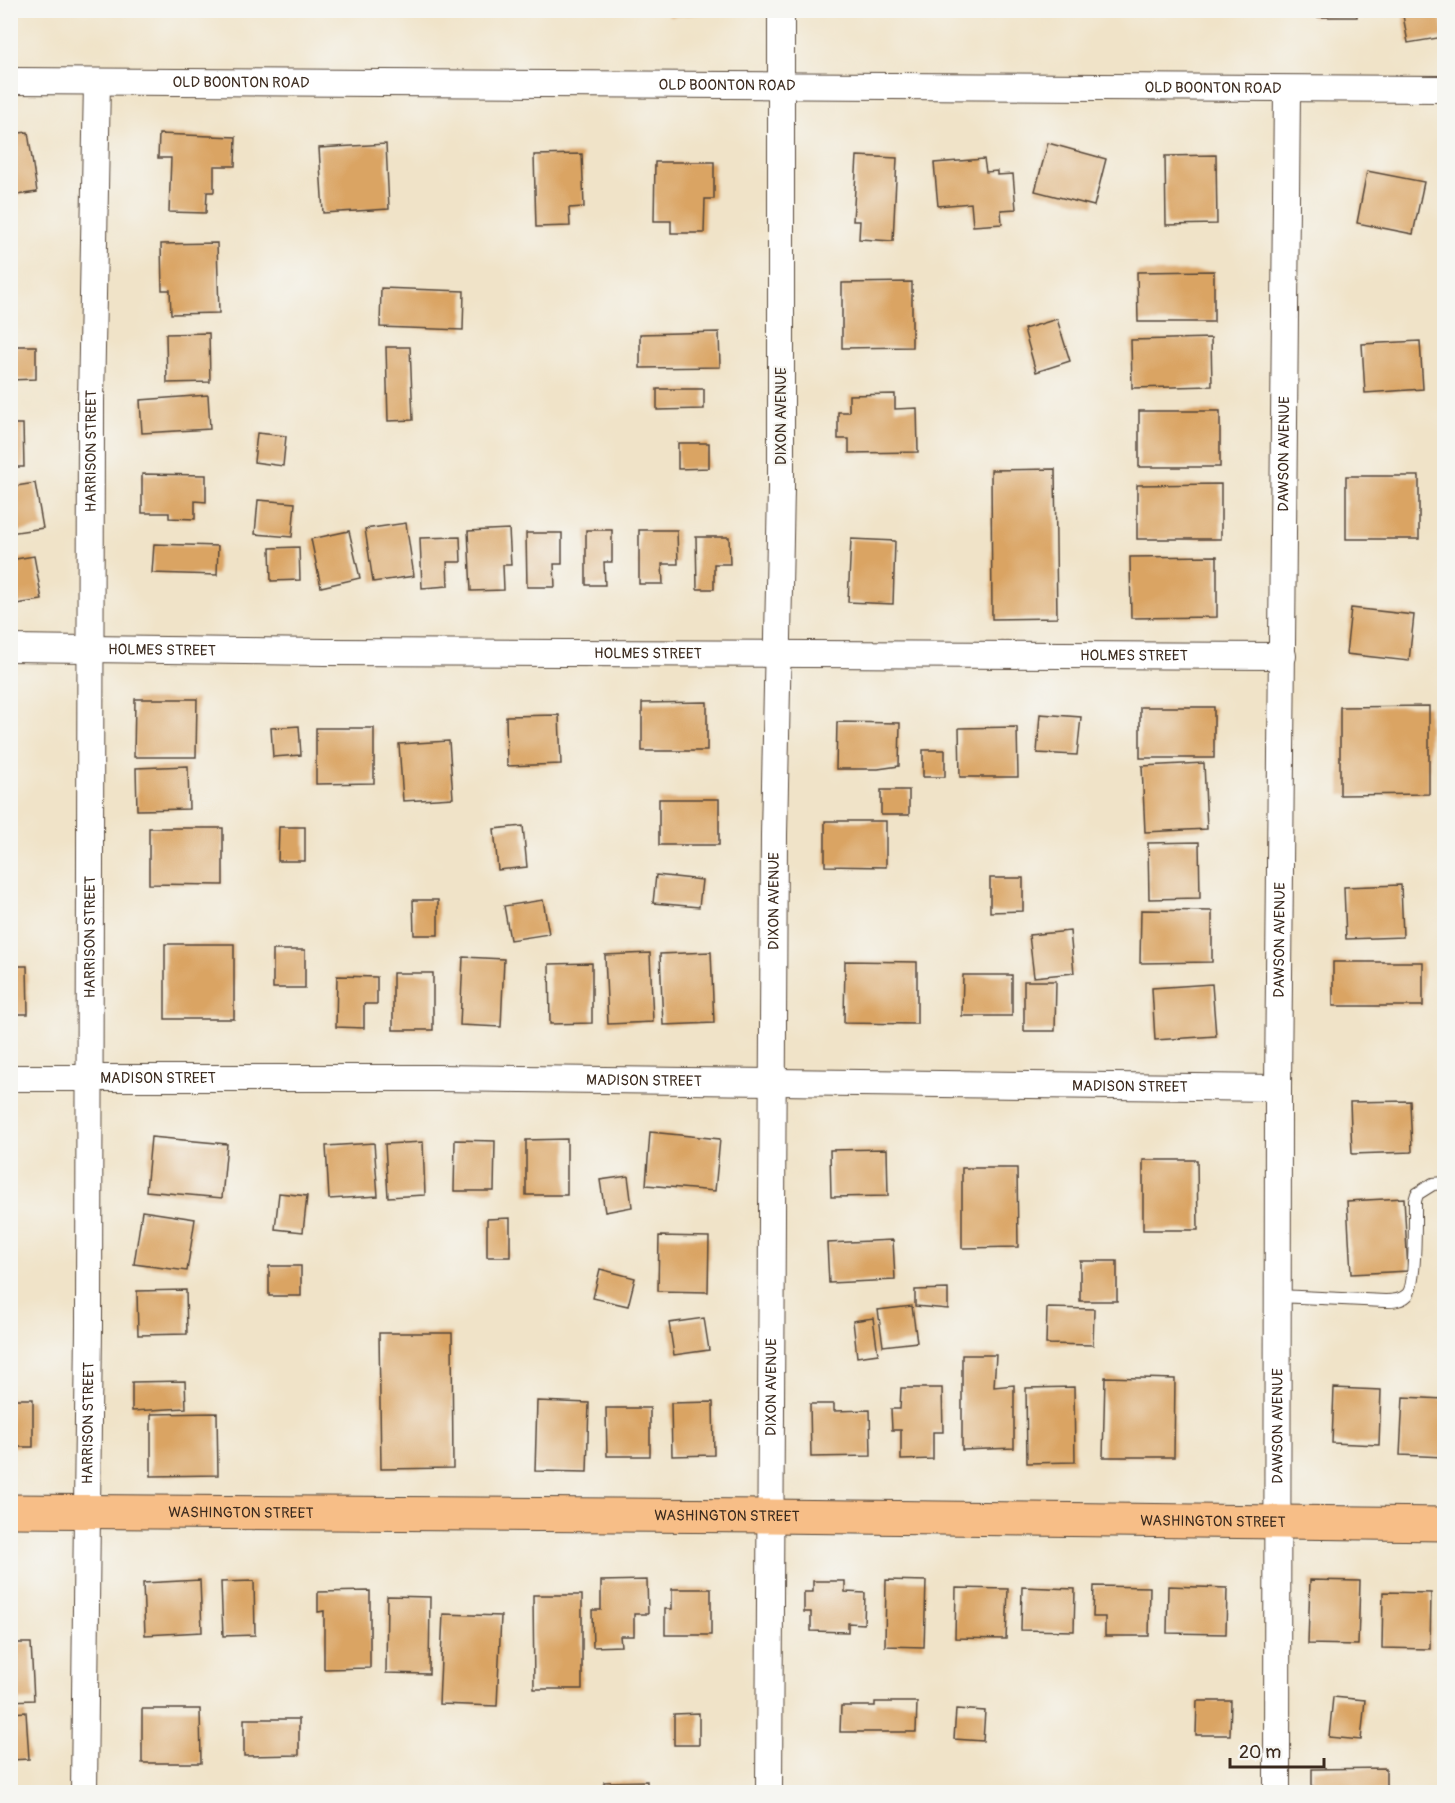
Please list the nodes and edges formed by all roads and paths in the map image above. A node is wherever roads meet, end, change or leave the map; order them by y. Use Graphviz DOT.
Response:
graph roads {
  1 [pos="781,10"];
  2 [pos="10,81"];
  3 [pos="97,82"];
  4 [pos="780,87"];
  5 [pos="1287,89"];
  6 [pos="1444,89"];
  7 [pos="10,648"];
  8 [pos="90,649"];
  9 [pos="778,653"];
  10 [pos="1283,656"];
  11 [pos="10,1078"];
  12 [pos="89,1078"];
  13 [pos="773,1083"];
  14 [pos="1278,1088"];
  15 [pos="1444,1183"];
  16 [pos="1278,1296"];
  17 [pos="10,1511"];
  18 [pos="86,1512"];
  19 [pos="770,1516"];
  20 [pos="1277,1523"];
  21 [pos="1444,1524"];
  22 [pos="84,1792"];
  23 [pos="769,1792"];
  24 [pos="1277,1792"];
  1 -- 4 [label="street, DIXON AVENUE"];
  2 -- 3 [label="street, OLD BOONTON ROAD"];
  3 -- 4 [label="street, OLD BOONTON ROAD"];
  3 -- 8 [label="street, HARRISON STREET"];
  4 -- 5 [label="street, OLD BOONTON ROAD"];
  4 -- 9 [label="street, DIXON AVENUE"];
  5 -- 6 [label="street, OLD BOONTON ROAD"];
  5 -- 10 [label="street, DAWSON AVENUE"];
  7 -- 8 [label="street, HOLMES STREET"];
  8 -- 9 [label="street, HOLMES STREET"];
  8 -- 12 [label="street, HARRISON STREET"];
  9 -- 10 [label="street, HOLMES STREET"];
  9 -- 13 [label="street, DIXON AVENUE"];
  10 -- 14 [label="street, DAWSON AVENUE"];
  11 -- 12 [label="street, MADISON STREET"];
  12 -- 13 [label="street, MADISON STREET"];
  12 -- 18 [label="street, HARRISON STREET"];
  13 -- 14 [label="street, MADISON STREET"];
  13 -- 19 [label="street, DIXON AVENUE"];
  14 -- 16 [label="street, DAWSON AVENUE"];
  15 -- 16 [label="lane"];
  16 -- 20 [label="street, DAWSON AVENUE"];
  17 -- 18 [label="main road, WASHINGTON STREET"];
  18 -- 19 [label="main road, WASHINGTON STREET"];
  18 -- 22 [label="street, HARRISON STREET"];
  19 -- 20 [label="main road, WASHINGTON STREET"];
  19 -- 23 [label="street, DIXON AVENUE"];
  20 -- 21 [label="main road, WASHINGTON STREET"];
  20 -- 24 [label="street, DAWSON AVENUE"];
}
